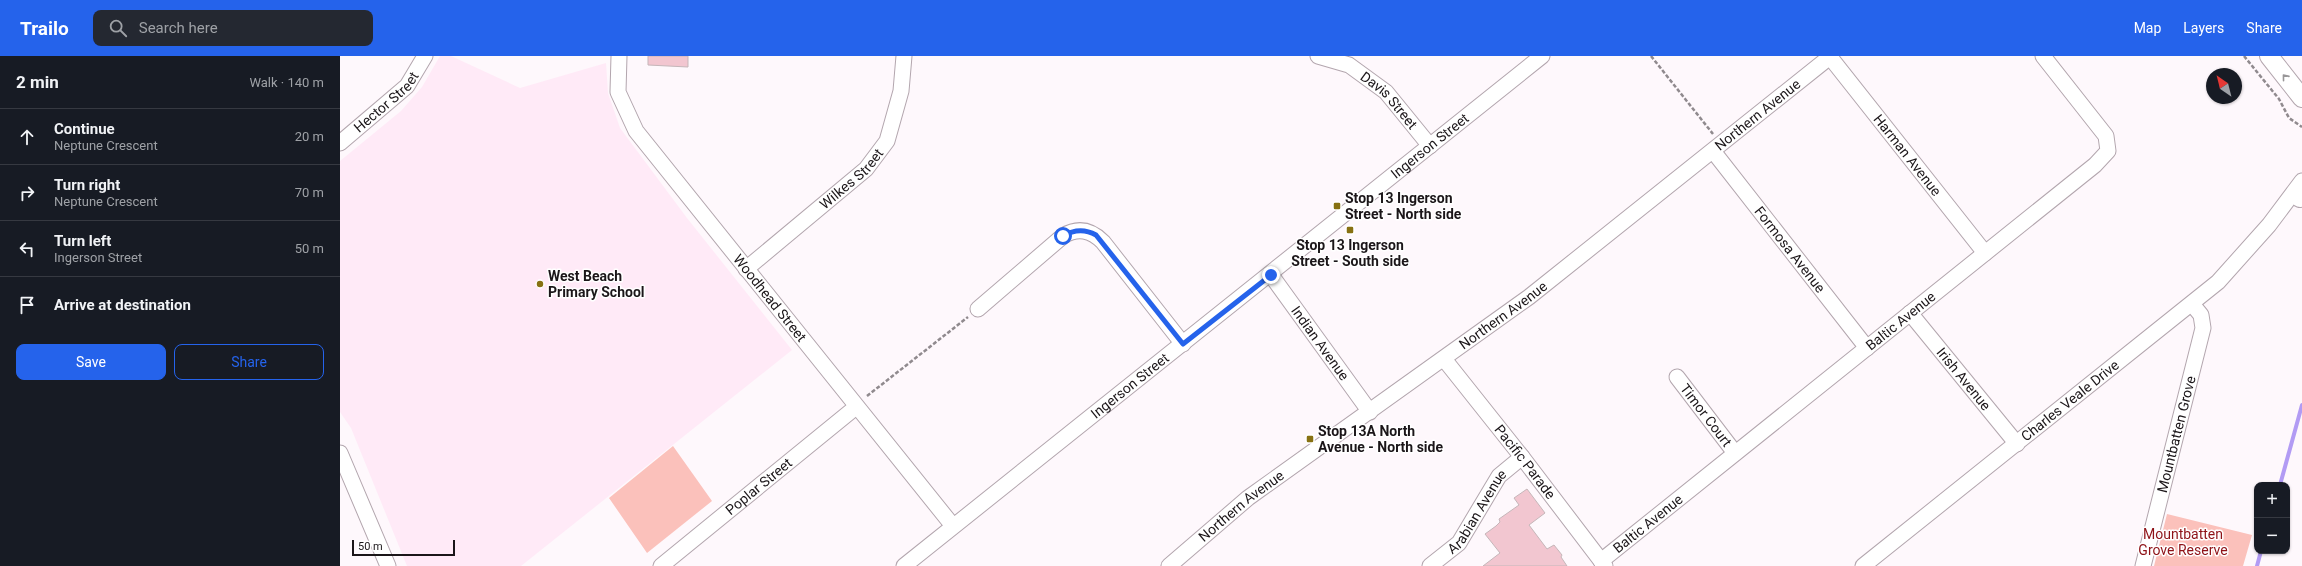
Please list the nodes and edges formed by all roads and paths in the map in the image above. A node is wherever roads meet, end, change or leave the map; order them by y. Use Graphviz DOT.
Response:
graph roads {
  1 [pos="425,56"];
  2 [pos="619,56"];
  3 [pos="904,56"];
  4 [pos="1318,56"];
  5 [pos="1542,56"];
  6 [pos="1651,56"];
  7 [pos="1831,56"];
  8 [pos="2043,56"];
  9 [pos="2244,56"];
  10 [pos="2269,56"];
  11 [pos="2302,98"];
  12 [pos="2302,127"];
  13 [pos="340,143"];
  14 [pos="1430,146"];
  15 [pos="1717,148"];
  16 [pos="2302,193"];
  17 [pos="1985,253"];
  18 [pos="746,269"];
  19 [pos="1271,275"];
  20 [pos="2192,304"];
  21 [pos="978,309"];
  22 [pos="1910,313"];
  23 [pos="1183,344"];
  24 [pos="1867,348"];
  25 [pos="1444,359"];
  26 [pos="1677,377"];
  27 [pos="856,407"];
  28 [pos="1370,412"];
  29 [pos="2017,444"];
  30 [pos="340,453"];
  31 [pos="1735,453"];
  32 [pos="1522,456"];
  33 [pos="953,526"];
  34 [pos="1603,563"];
  35 [pos="388,566"];
  36 [pos="662,566"];
  37 [pos="904,566"];
  38 [pos="1169,566"];
  39 [pos="1430,566"];
  40 [pos="1863,566"];
  41 [pos="2143,566"];
  1 -- 13 [label="street, Hector Street"];
  2 -- 18 [label="street, Woodhead Street"];
  3 -- 18 [label="street, Wilkes Street"];
  4 -- 14 [label="street, Davis Street"];
  5 -- 14 [label="street, Ingerson Street"];
  6 -- 15 [label="path"];
  7 -- 15 [label="street, Northern Avenue"];
  7 -- 17 [label="street, Harman Avenue"];
  8 -- 17 [label="street, Baltic Avenue"];
  9 -- 12 [label="path"];
  11 -- 10 [label="main road, one-way"];
  14 -- 19 [label="street, Ingerson Street"];
  15 -- 24 [label="street, Formosa Avenue"];
  15 -- 25 [label="street, Northern Avenue"];
  16 -- 20 [label="street, Charles Veale Drive"];
  17 -- 22 [label="street, Baltic Avenue"];
  18 -- 27 [label="street, Woodhead Street"];
  19 -- 23 [label="street, Ingerson Street"];
  19 -- 28 [label="street, Indian Avenue"];
  20 -- 29 [label="street, Charles Veale Drive"];
  20 -- 41 [label="street, Mountbatten Grove"];
  21 -- 23 [label="street"];
  21 -- 27 [label="path"];
  22 -- 24 [label="street, Baltic Avenue"];
  22 -- 29 [label="street, Irish Avenue"];
  23 -- 33 [label="street, Ingerson Street"];
  24 -- 31 [label="street, Baltic Avenue"];
  25 -- 28 [label="street, Northern Avenue"];
  25 -- 32 [label="street, Pacific Parade"];
  26 -- 31 [label="street, Timor Court"];
  27 -- 33 [label="street, Woodhead Street"];
  27 -- 36 [label="street, Poplar Street"];
  28 -- 38 [label="street, Northern Avenue"];
  29 -- 40 [label="street, Charles Veale Drive"];
  30 -- 35 [label="street"];
  31 -- 34 [label="street, Baltic Avenue"];
  32 -- 34 [label="street, Pacific Parade"];
  32 -- 39 [label="street, Arabian Avenue"];
  33 -- 37 [label="street, Ingerson Street"];
}
